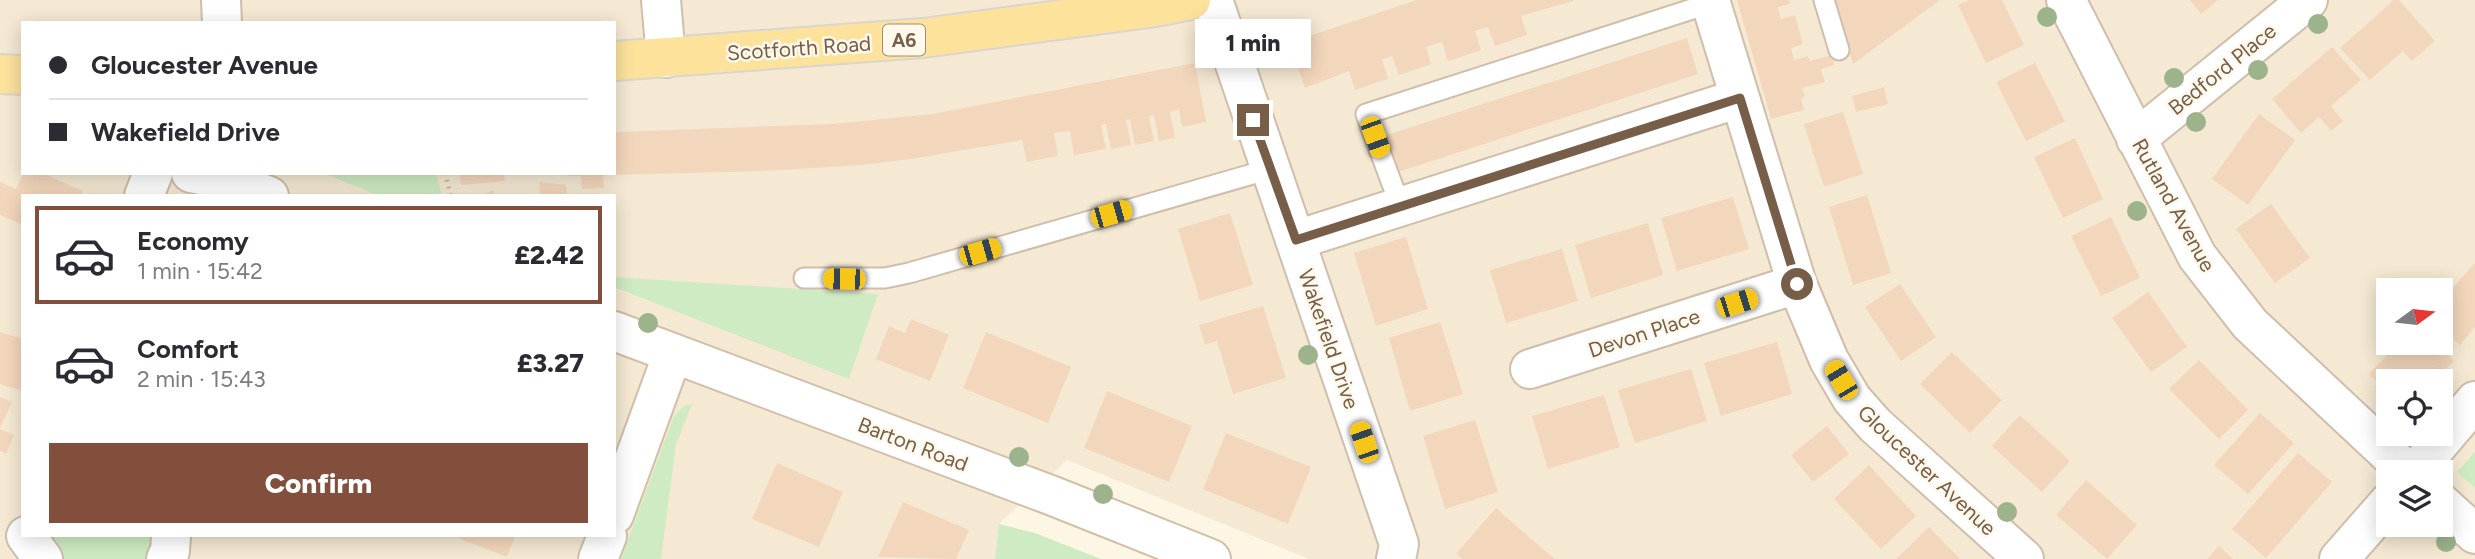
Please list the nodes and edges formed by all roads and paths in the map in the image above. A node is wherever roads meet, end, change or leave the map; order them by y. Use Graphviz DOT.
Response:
graph roads {
  1 [pos="221,0"];
  2 [pos="660,0"];
  3 [pos="1191,0"];
  4 [pos="1213,0"];
  5 [pos="1824,0"];
  6 [pos="2066,0"];
  7 [pos="2308,0"];
  8 [pos="1710,1"];
  9 [pos="1148,4"];
  10 [pos="222,21"];
  11 [pos="1839,50"];
  12 [pos="666,58"];
  13 [pos="616,61"];
  14 [pos="0,74"];
  15 [pos="21,75"];
  16 [pos="1740,98"];
  17 [pos="2136,139"];
  18 [pos="1270,169"];
  19 [pos="152,175"];
  20 [pos="210,175"];
  21 [pos="446,175"];
  22 [pos="229,177"];
  23 [pos="145,194"];
  24 [pos="265,194"];
  25 [pos="450,194"];
  26 [pos="1401,208"];
  27 [pos="1296,240"];
  28 [pos="804,278"];
  29 [pos="1797,284"];
  30 [pos="616,332"];
  31 [pos="673,353"];
  32 [pos="1530,369"];
  33 [pos="2475,401"];
  34 [pos="2395,460"];
  35 [pos="2425,460"];
  36 [pos="616,510"];
  37 [pos="2453,514"];
  38 [pos="2376,517"];
  39 [pos="2475,534"];
  40 [pos="24,537"];
  41 [pos="171,537"];
  42 [pos="607,537"];
  43 [pos="43,559"];
  44 [pos="166,559"];
  45 [pos="598,559"];
  46 [pos="1211,559"];
  47 [pos="1396,559"];
  48 [pos="2024,559"];
  49 [pos="2339,559"];
  1 -- 10 [label="street"];
  2 -- 12 [label="street"];
  3 -- 9 [label="main road, Scotforth Road / A6"];
  4 -- 18 [label="street, Wakefield Drive"];
  5 -- 11 [label="lane"];
  6 -- 17 [label="street, Rutland Avenue"];
  7 -- 17 [label="street, Bedford Place"];
  8 -- 16 [label="street, Gloucester Avenue"];
  8 -- 26 [label="lane"];
  9 -- 12 [label="main road, Scotforth Road / A6"];
  12 -- 13 [label="main road, Scotforth Road / A6"];
  14 -- 15 [label="main road"];
  16 -- 26 [label="street"];
  16 -- 29 [label="street, Gloucester Avenue"];
  17 -- 34 [label="street, Rutland Avenue"];
  18 -- 27 [label="street, Wakefield Drive"];
  18 -- 28 [label="lane"];
  19 -- 23 [label="street"];
  20 -- 22 [label="street"];
  21 -- 25 [label="path"];
  22 -- 24 [label="street"];
  26 -- 27 [label="street"];
  27 -- 47 [label="street, Wakefield Drive"];
  29 -- 32 [label="street, Devon Place"];
  29 -- 48 [label="street, Gloucester Avenue"];
  30 -- 31 [label="street, Barton Road"];
  31 -- 36 [label="street"];
  31 -- 46 [label="street, Barton Road"];
  33 -- 35 [label="street"];
  37 -- 39 [label="street"];
  38 -- 49 [label="street"];
  40 -- 43 [label="street"];
  41 -- 44 [label="street"];
  42 -- 45 [label="street"];
}
